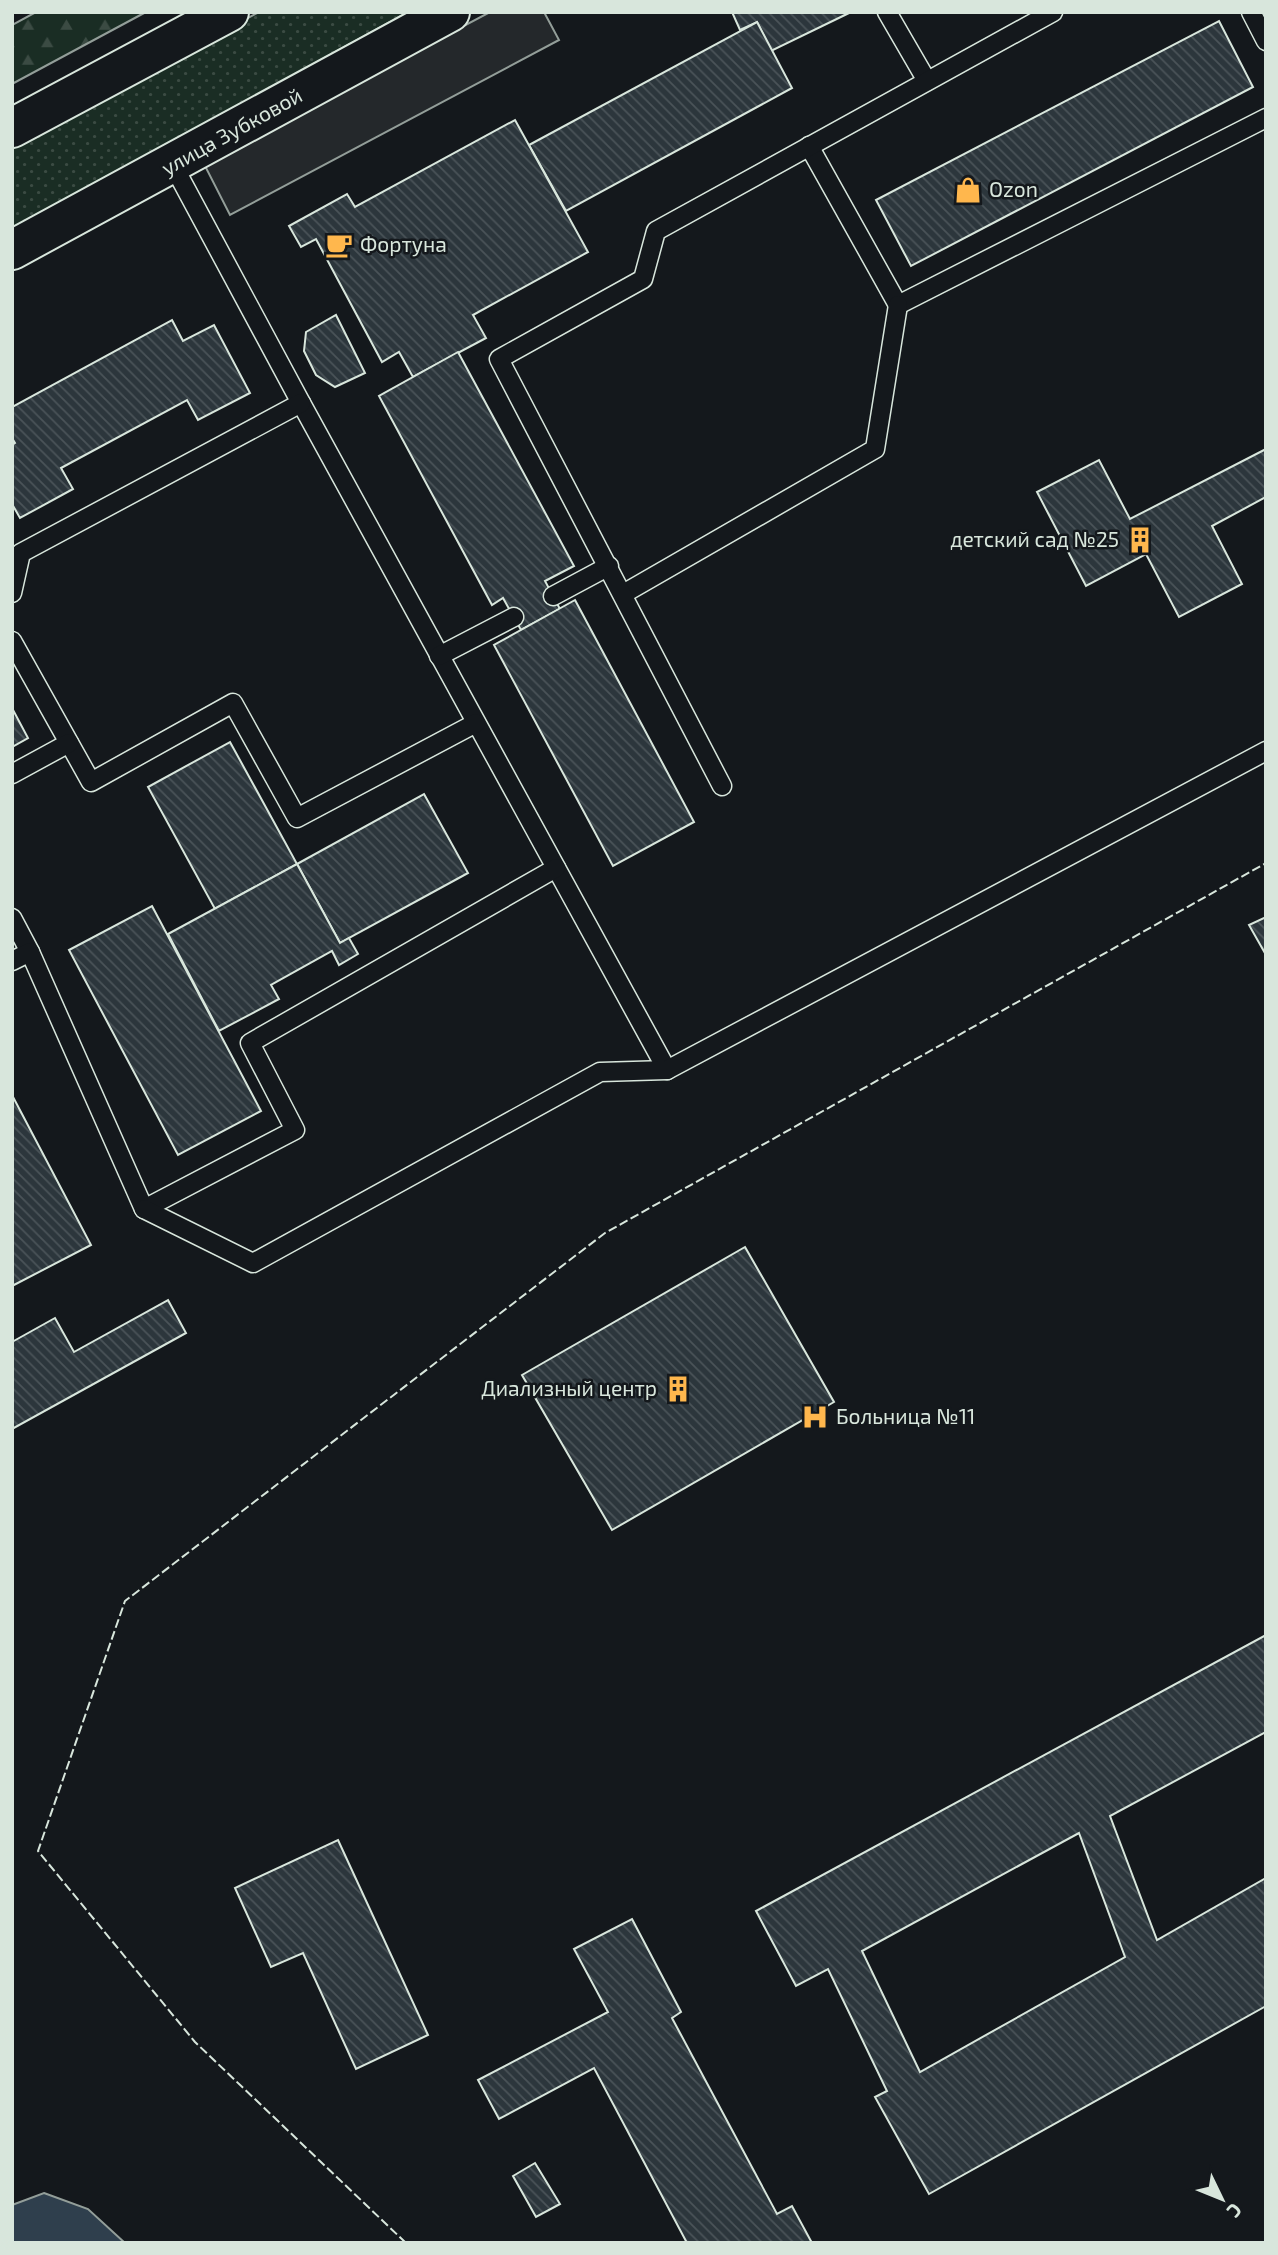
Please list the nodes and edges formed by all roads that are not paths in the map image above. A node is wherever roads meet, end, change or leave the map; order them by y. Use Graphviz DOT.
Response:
graph roads {
  1 [pos="229,12"];
  2 [pos="450,12"];
  3 [pos="887,12"];
  4 [pos="1053,12"];
  5 [pos="1251,12"];
  6 [pos="1266,41"];
  7 [pos="927,81"];
  8 [pos="1266,118"];
  9 [pos="12,128"];
  10 [pos="809,146"];
  11 [pos="173,165"];
  12 [pos="12,250"];
  13 [pos="898,305"];
  14 [pos="301,403"];
  15 [pos="609,566"];
  16 [pos="12,593"];
  17 [pos="623,594"];
  18 [pos="553,596"];
  19 [pos="514,617"];
  20 [pos="12,641"];
  21 [pos="439,656"];
  22 [pos="476,723"];
  23 [pos="69,743"];
  24 [pos="1266,751"];
  25 [pos="12,774"];
  26 [pos="722,786"];
  27 [pos="556,868"];
  28 [pos="12,918"];
  29 [pos="30,952"];
  30 [pos="12,961"];
  31 [pos="667,1070"];
  32 [pos="144,1209"];
  1 -- 9 [label="main road"];
  2 -- 11 [label="main road, улица Зубковой"];
  3 -- 7 [label="lane"];
  4 -- 7 [label="lane"];
  5 -- 6 [label="lane"];
  7 -- 10 [label="lane"];
  8 -- 13 [label="lane"];
  10 -- 13 [label="lane"];
  10 -- 15 [label="lane"];
  11 -- 12 [label="main road, улица Зубковой"];
  11 -- 14 [label="lane"];
  13 -- 17 [label="lane"];
  14 -- 16 [label="lane"];
  14 -- 21 [label="lane"];
  15 -- 17 [label="lane"];
  15 -- 18 [label="lane"];
  17 -- 26 [label="lane"];
  19 -- 21 [label="lane"];
  20 -- 23 [label="lane"];
  21 -- 22 [label="lane"];
  22 -- 23 [label="lane"];
  22 -- 27 [label="lane"];
  23 -- 25 [label="lane"];
  24 -- 31 [label="lane"];
  27 -- 31 [label="lane"];
  27 -- 32 [label="lane"];
  28 -- 29 [label="lane"];
  29 -- 30 [label="lane"];
  29 -- 32 [label="lane"];
  31 -- 32 [label="lane"];
}
